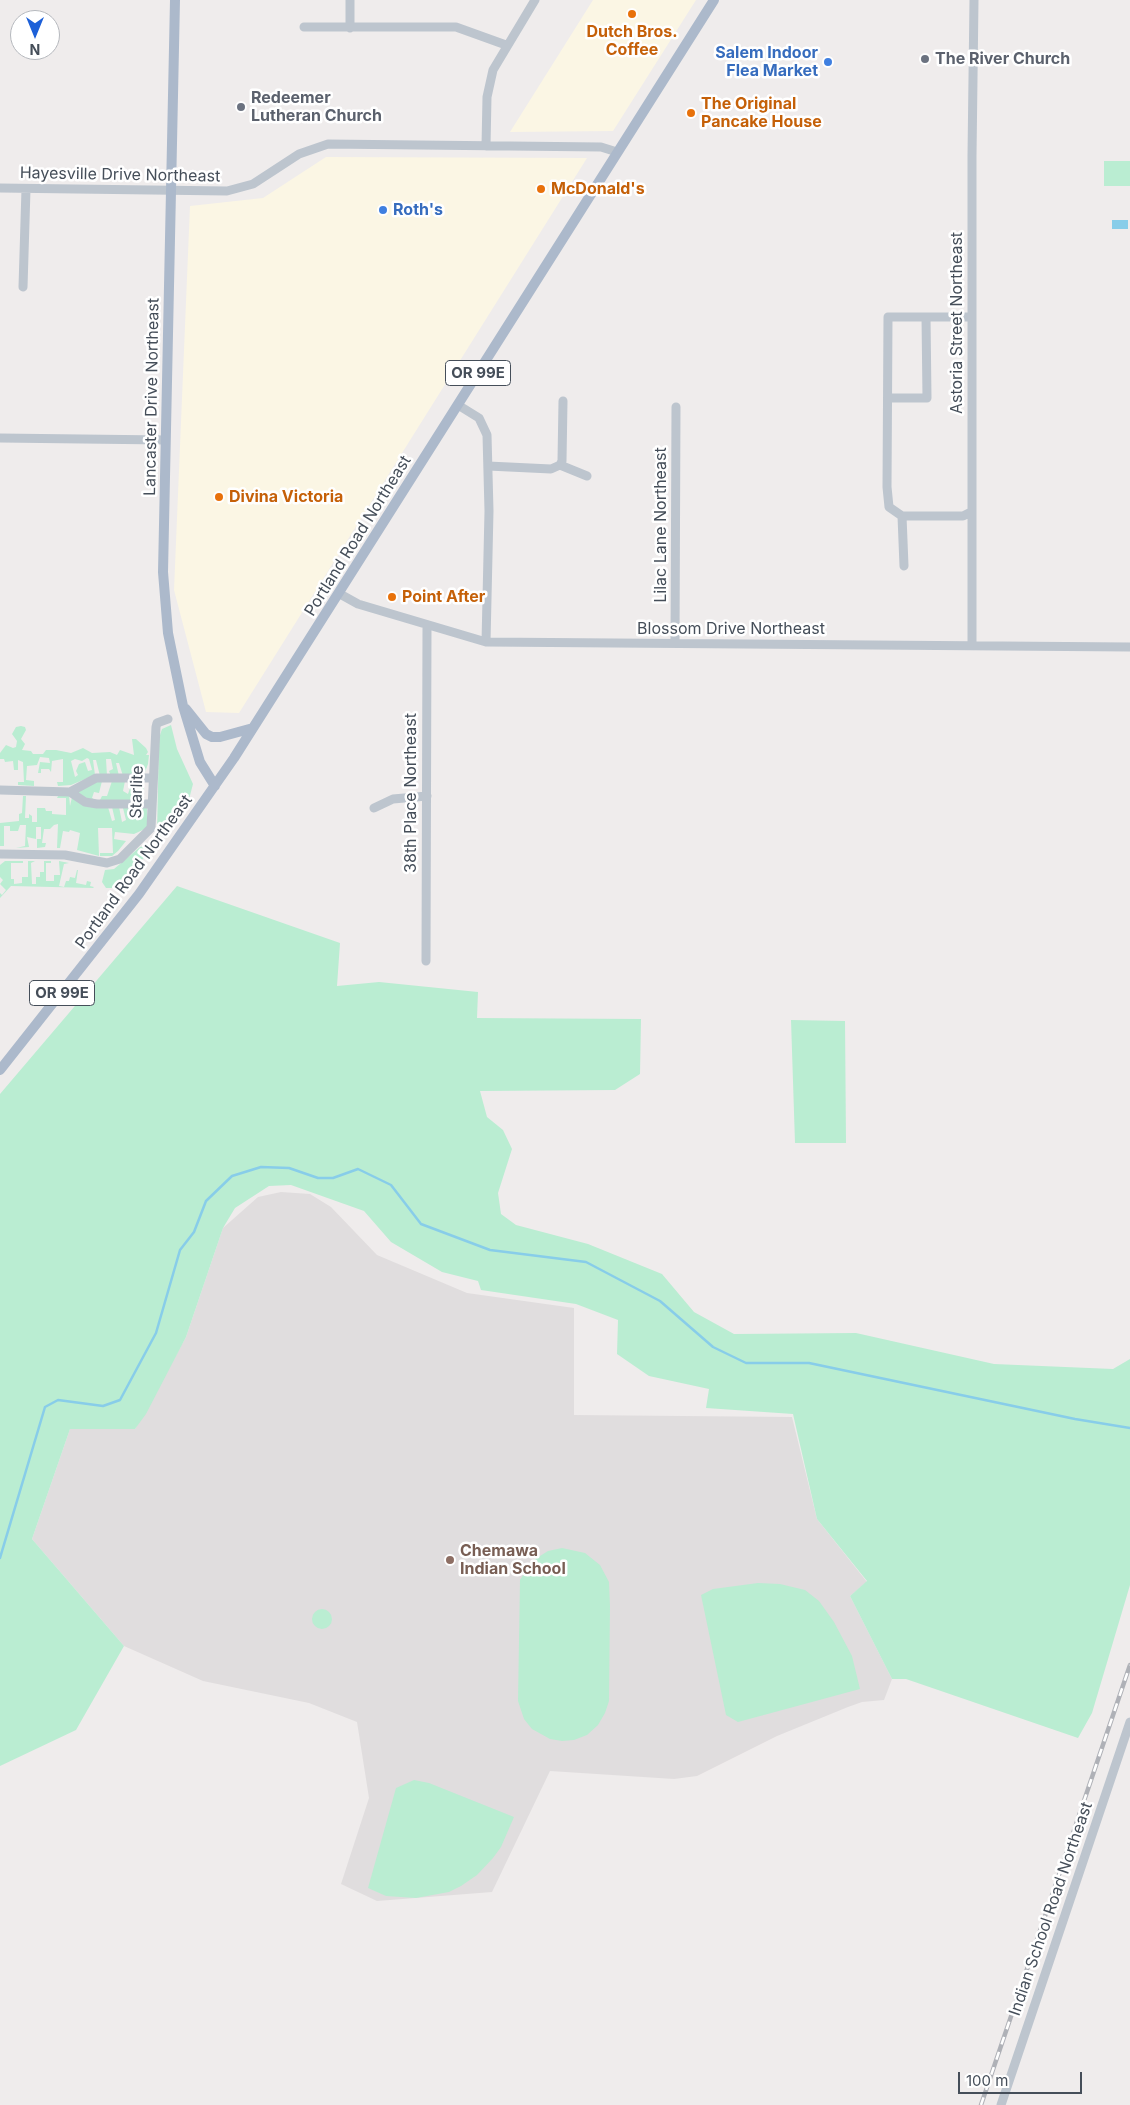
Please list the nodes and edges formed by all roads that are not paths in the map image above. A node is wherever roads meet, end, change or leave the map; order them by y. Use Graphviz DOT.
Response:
graph roads {
  1 [pos="175,0"];
  2 [pos="350,0"];
  3 [pos="535,0"];
  4 [pos="714,0"];
  5 [pos="974,0"];
  6 [pos="304,27"];
  7 [pos="350,28"];
  8 [pos="506,46"];
  9 [pos="486,146"];
  10 [pos="617,152"];
  11 [pos="0,188"];
  12 [pos="26,189"];
  13 [pos="172,192"];
  14 [pos="23,287"];
  15 [pos="926,318"];
  16 [pos="972,318"];
  17 [pos="888,398"];
  18 [pos="563,401"];
  19 [pos="458,405"];
  20 [pos="676,407"];
  21 [pos="0,438"];
  22 [pos="165,440"];
  23 [pos="560,465"];
  24 [pos="488,466"];
  25 [pos="587,476"];
  26 [pos="971,512"];
  27 [pos="902,516"];
  28 [pos="904,566"];
  29 [pos="340,594"];
  30 [pos="427,626"];
  31 [pos="486,642"];
  32 [pos="675,644"];
  33 [pos="972,645"];
  34 [pos="1130,647"];
  35 [pos="183,706"];
  36 [pos="168,718"];
  37 [pos="254,728"];
  38 [pos="152,778"];
  39 [pos="215,786"];
  40 [pos="0,790"];
  41 [pos="70,792"];
  42 [pos="426,796"];
  43 [pos="152,804"];
  44 [pos="374,808"];
  45 [pos="0,854"];
  46 [pos="426,961"];
  47 [pos="0,1070"];
  48 [pos="1130,1722"];
  49 [pos="1001,2105"];
  1 -- 13 [label="main road, Lancaster Drive Northeast"];
  2 -- 7 [label="street"];
  3 -- 8 [label="street"];
  4 -- 10 [label="main road, Portland Road Northeast / OR 99E"];
  5 -- 16 [label="street, Astoria Street Northeast"];
  6 -- 7 [label="street"];
  7 -- 8 [label="street"];
  8 -- 9 [label="street"];
  9 -- 10 [label="street, Hayesville Drive Northeast"];
  9 -- 13 [label="street, Hayesville Drive Northeast"];
  10 -- 19 [label="main road, Portland Road Northeast / OR 99E"];
  11 -- 12 [label="street, Hayesville Drive Northeast"];
  12 -- 13 [label="street, Hayesville Drive Northeast"];
  12 -- 14 [label="street"];
  13 -- 22 [label="main road, Lancaster Drive Northeast"];
  15 -- 16 [label="street"];
  15 -- 17 [label="street"];
  15 -- 17 [label="street"];
  16 -- 26 [label="street, Astoria Street Northeast"];
  17 -- 27 [label="street"];
  18 -- 23 [label="street"];
  19 -- 24 [label="street"];
  19 -- 29 [label="main road, Portland Road Northeast / OR 99E"];
  20 -- 32 [label="street, Lilac Lane Northeast"];
  21 -- 22 [label="street"];
  22 -- 35 [label="main road, Lancaster Drive Northeast"];
  23 -- 24 [label="street"];
  23 -- 25 [label="street"];
  24 -- 31 [label="street"];
  26 -- 27 [label="street"];
  26 -- 33 [label="street, Astoria Street Northeast"];
  27 -- 28 [label="street"];
  29 -- 30 [label="street, Blossom Drive Northeast"];
  29 -- 37 [label="main road, Portland Road Northeast / OR 99E"];
  30 -- 31 [label="street, Blossom Drive Northeast"];
  30 -- 42 [label="street, 38th Place Northeast"];
  31 -- 32 [label="street, Blossom Drive Northeast"];
  32 -- 33 [label="street, Blossom Drive Northeast"];
  33 -- 34 [label="street, Blossom Drive Northeast"];
  35 -- 37 [label="main road"];
  35 -- 39 [label="main road, Lancaster Drive Northeast"];
  36 -- 38 [label="street, Starlite"];
  37 -- 39 [label="main road, Portland Road Northeast / OR 99E"];
  38 -- 41 [label="street"];
  38 -- 43 [label="street, Starlite"];
  39 -- 47 [label="main road, Portland Road Northeast / OR 99E"];
  40 -- 41 [label="street"];
  41 -- 43 [label="street"];
  42 -- 44 [label="street"];
  42 -- 46 [label="street, 38th Place Northeast"];
  43 -- 45 [label="street, Starlite"];
  48 -- 49 [label="street, Indian School Road Northeast"];
}
